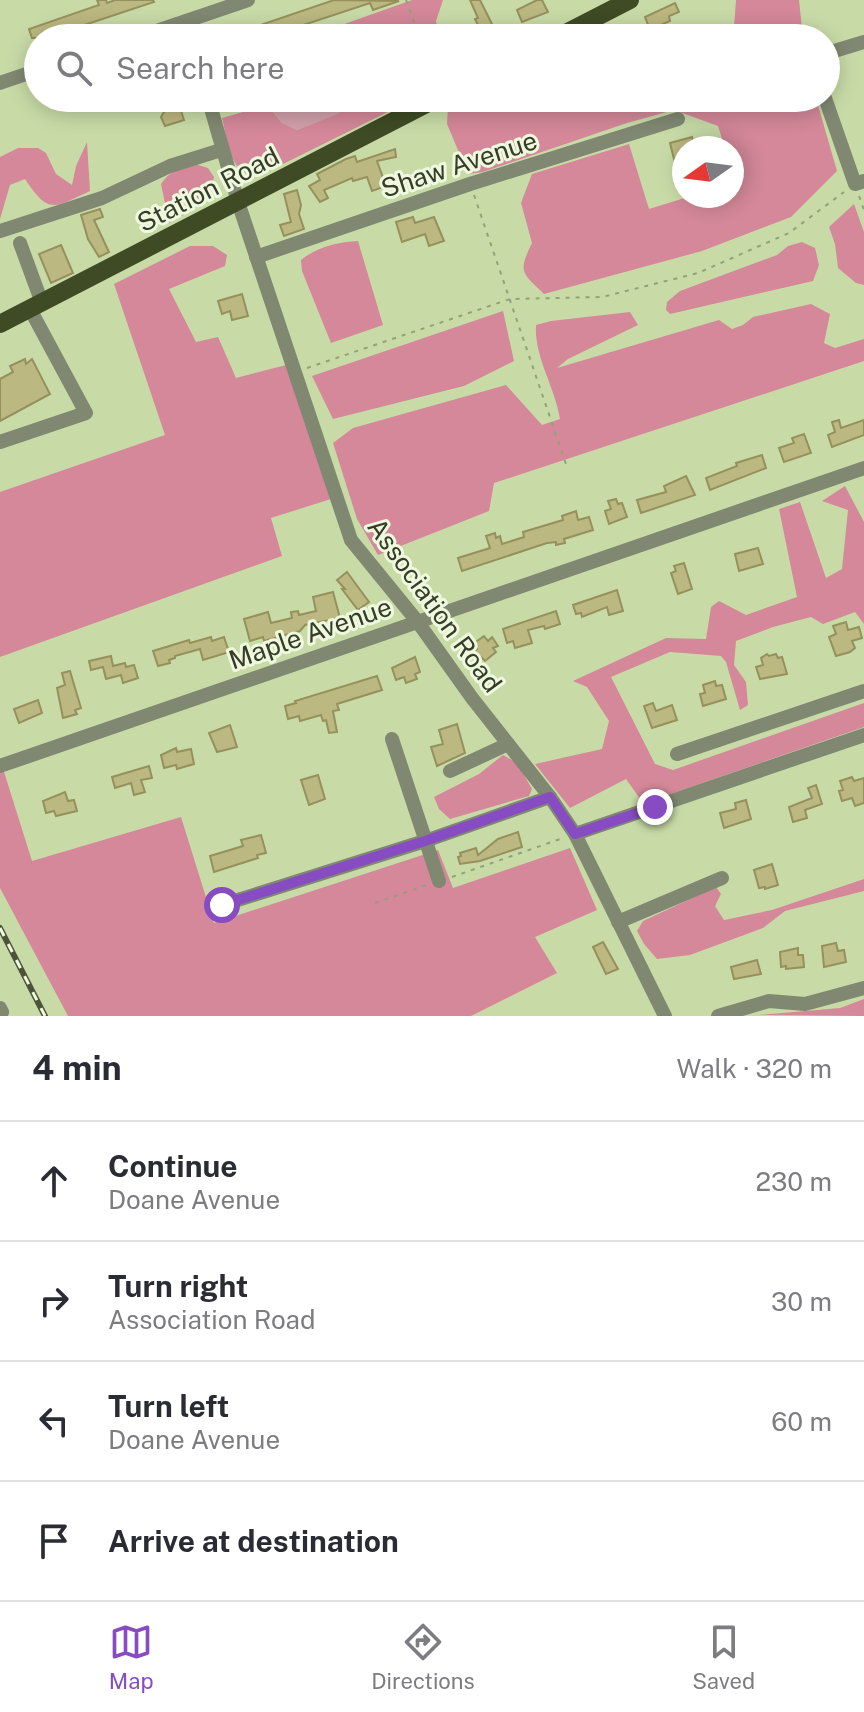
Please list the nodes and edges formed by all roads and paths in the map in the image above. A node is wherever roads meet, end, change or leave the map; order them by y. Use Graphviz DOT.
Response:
graph roads {
  1 [pos="248,0"];
  2 [pos="406,0"];
  3 [pos="630,0"];
  4 [pos="185,22"];
  5 [pos="179,24"];
  6 [pos="415,24"];
  7 [pos="583,24"];
  8 [pos="864,42"];
  9 [pos="840,49"];
  10 [pos="24,75"];
  11 [pos="0,83"];
  12 [pos="212,112"];
  13 [pos="411,112"];
  14 [pos="831,112"];
  15 [pos="678,119"];
  16 [pos="221,150"];
  17 [pos="860,182"];
  18 [pos="470,184"];
  19 [pos="238,202"];
  20 [pos="864,210"];
  21 [pos="0,231"];
  22 [pos="20,243"];
  23 [pos="256,257"];
  24 [pos="510,299"];
  25 [pos="36,306"];
  26 [pos="0,324"];
  27 [pos="295,372"];
  28 [pos="0,442"];
  29 [pos="567,467"];
  30 [pos="864,468"];
  31 [pos="417,621"];
  32 [pos="864,691"];
  33 [pos="864,735"];
  34 [pos="392,739"];
  35 [pos="508,744"];
  36 [pos="677,754"];
  37 [pos="0,766"];
  38 [pos="450,771"];
  39 [pos="550,797"];
  40 [pos="575,834"];
  41 [pos="425,841"];
  42 [pos="722,878"];
  43 [pos="439,881"];
  44 [pos="375,903"];
  45 [pos="222,905"];
  46 [pos="618,922"];
  47 [pos="864,988"];
  48 [pos="665,1016"];
  49 [pos="718,1016"];
  1 -- 4 [label="street"];
  2 -- 6 [label="path"];
  3 -- 7 [label="main road"];
  4 -- 5 [label="street"];
  8 -- 9 [label="street"];
  10 -- 11 [label="street"];
  12 -- 16 [label="street, Association Road"];
  13 -- 19 [label="main road, Station Road"];
  14 -- 17 [label="street"];
  15 -- 18 [label="street, Shaw Avenue"];
  16 -- 19 [label="street, Association Road"];
  16 -- 21 [label="street"];
  17 -- 20 [label="path"];
  17 -- 24 [label="path"];
  18 -- 23 [label="street, Shaw Avenue"];
  18 -- 24 [label="path"];
  19 -- 23 [label="street, Association Road"];
  19 -- 25 [label="main road, Station Road"];
  22 -- 25 [label="street"];
  23 -- 27 [label="street, Association Road"];
  24 -- 27 [label="path"];
  24 -- 29 [label="path"];
  25 -- 26 [label="main road, Station Road"];
  25 -- 28 [label="street"];
  27 -- 31 [label="street, Association Road"];
  30 -- 31 [label="street, Maple Avenue"];
  31 -- 35 [label="street, Association Road"];
  31 -- 37 [label="street, Maple Avenue"];
  32 -- 36 [label="street"];
  33 -- 40 [label="street"];
  34 -- 41 [label="street"];
  35 -- 38 [label="street"];
  35 -- 39 [label="street, Association Road"];
  39 -- 40 [label="street, Association Road"];
  39 -- 41 [label="street"];
  40 -- 43 [label="path"];
  40 -- 46 [label="street, Association Road"];
  41 -- 43 [label="street"];
  41 -- 45 [label="street"];
  42 -- 46 [label="street"];
  43 -- 44 [label="path"];
  46 -- 48 [label="street, Association Road"];
  47 -- 49 [label="street"];
}
